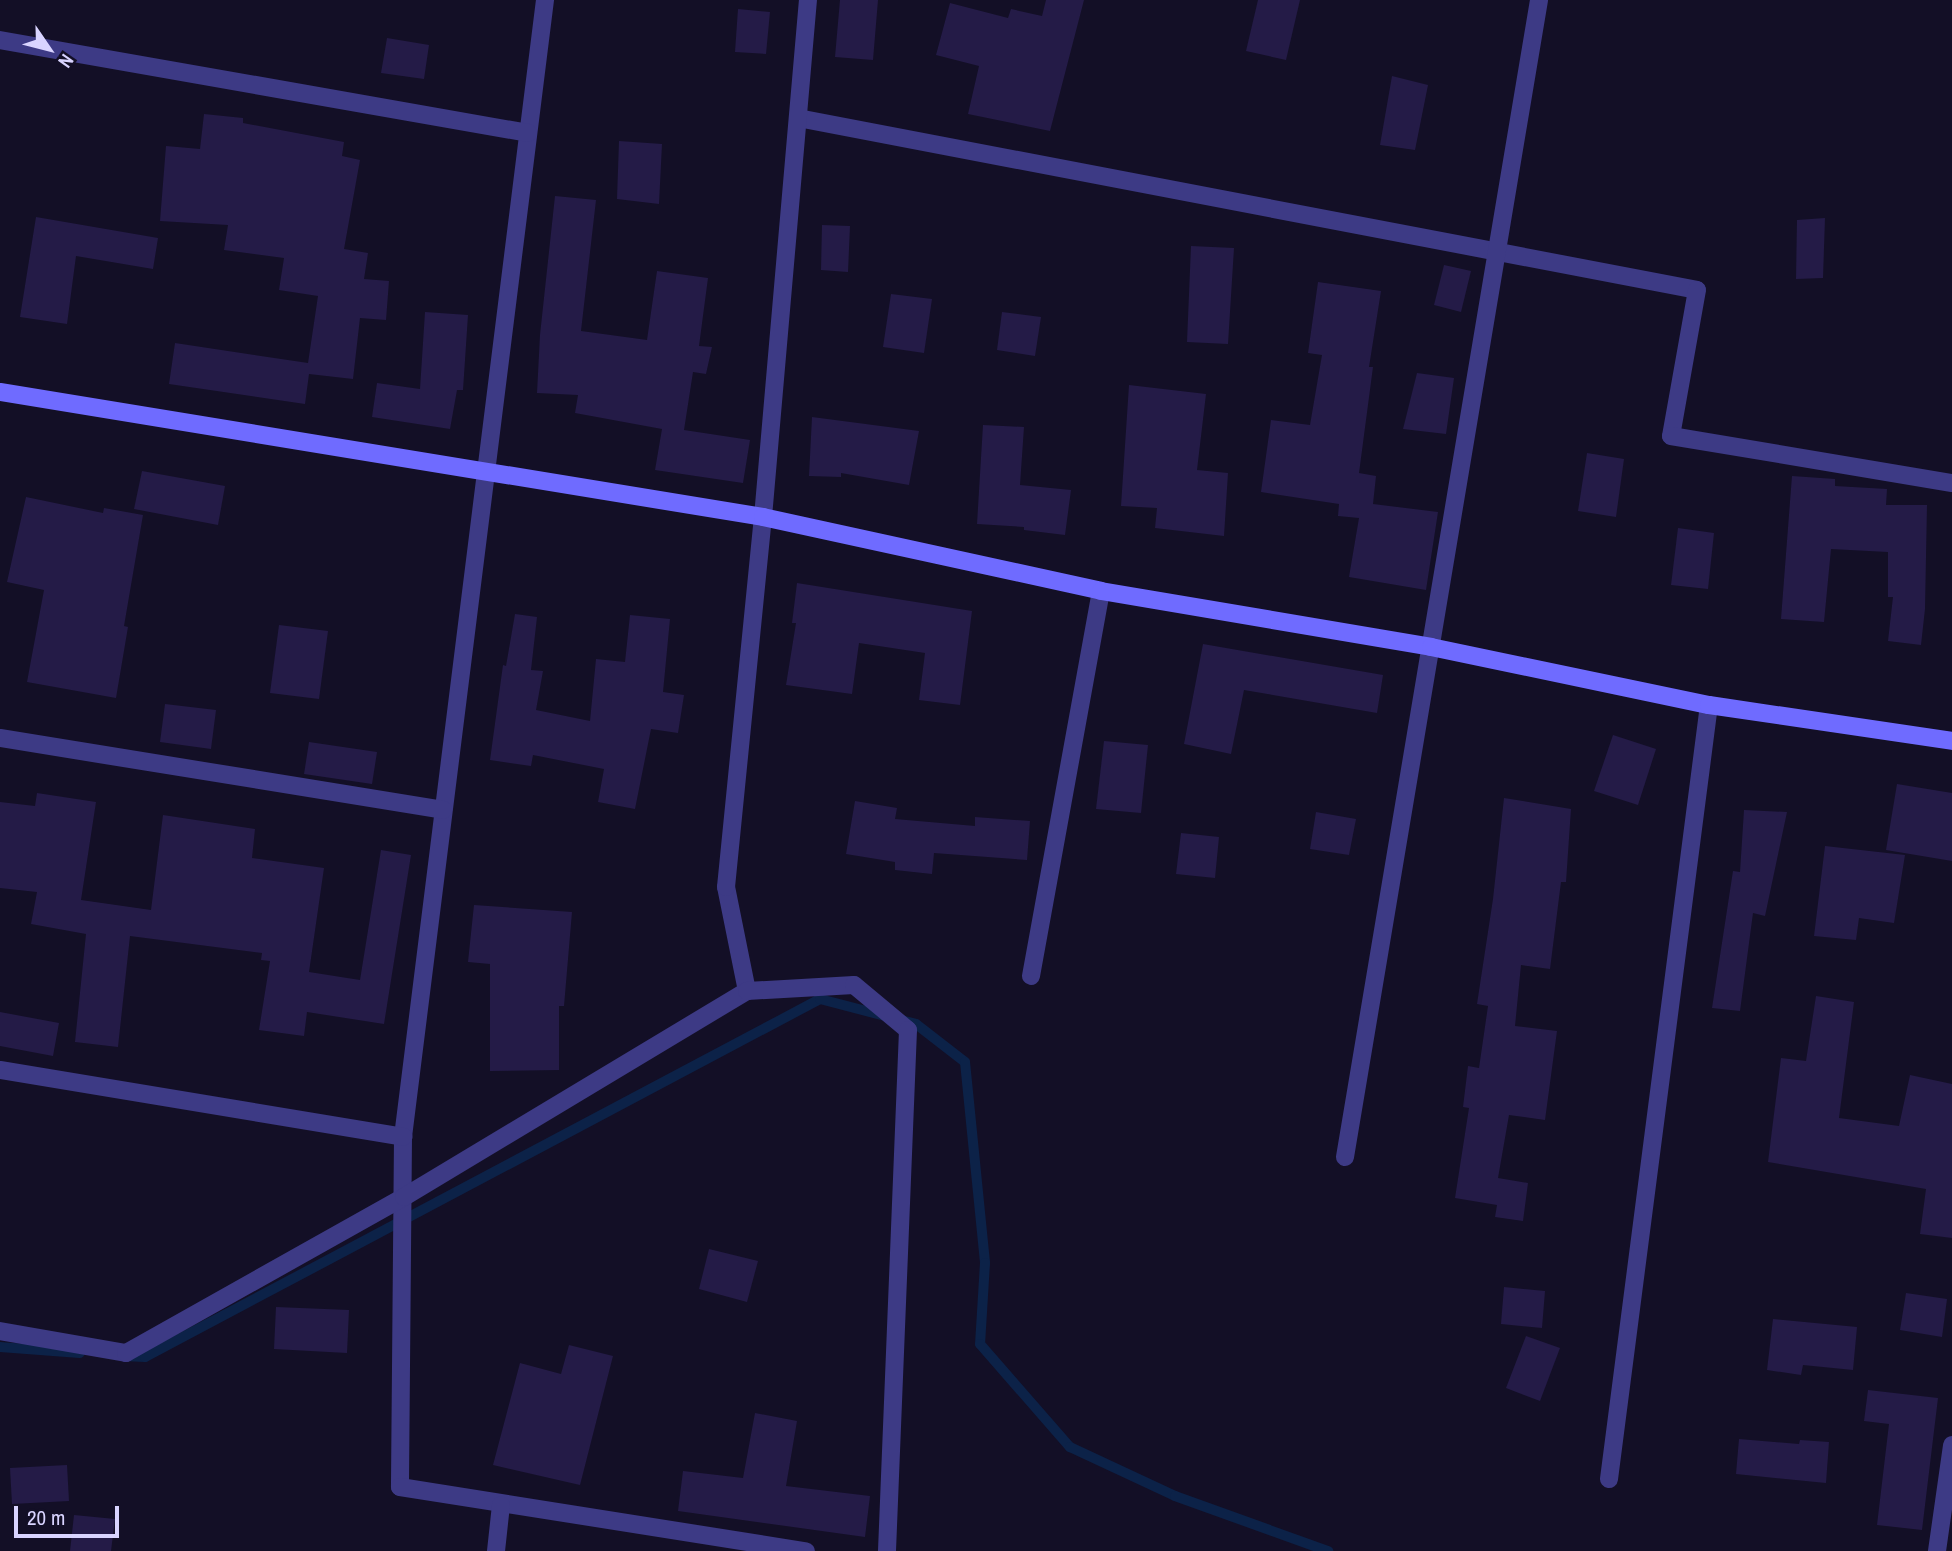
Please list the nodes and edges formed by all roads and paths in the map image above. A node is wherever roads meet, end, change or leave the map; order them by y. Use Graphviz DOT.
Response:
graph roads {
  1 [pos="545,0"];
  2 [pos="808,0"];
  3 [pos="1539,0"];
  4 [pos="0,40"];
  5 [pos="798,118"];
  6 [pos="528,133"];
  7 [pos="1497,251"];
  8 [pos="0,392"];
  9 [pos="486,471"];
  10 [pos="1952,483"];
  11 [pos="763,517"];
  12 [pos="1101,591"];
  13 [pos="1431,647"];
  14 [pos="1709,705"];
  15 [pos="0,738"];
  16 [pos="1952,741"];
  17 [pos="443,810"];
  18 [pos="1031,976"];
  19 [pos="747,991"];
  20 [pos="0,1070"];
  21 [pos="402,1137"];
  22 [pos="1345,1157"];
  23 [pos="404,1197"];
  24 [pos="0,1331"];
  25 [pos="1952,1446"];
  26 [pos="1609,1479"];
  27 [pos="501,1505"];
  28 [pos="496,1551"];
  29 [pos="806,1551"];
  30 [pos="887,1551"];
  31 [pos="1937,1551"];
  1 -- 6 [label="street"];
  2 -- 5 [label="street"];
  3 -- 7 [label="street"];
  4 -- 6 [label="street"];
  5 -- 7 [label="street"];
  5 -- 11 [label="street"];
  6 -- 9 [label="street"];
  7 -- 10 [label="street"];
  7 -- 13 [label="street"];
  8 -- 9 [label="street"];
  9 -- 11 [label="street"];
  9 -- 17 [label="street"];
  11 -- 12 [label="street"];
  11 -- 19 [label="street"];
  12 -- 13 [label="street"];
  12 -- 18 [label="street"];
  13 -- 14 [label="street"];
  13 -- 22 [label="street"];
  14 -- 16 [label="street"];
  14 -- 26 [label="street"];
  15 -- 17 [label="street"];
  17 -- 21 [label="street"];
  19 -- 23 [label="street"];
  19 -- 30 [label="street"];
  20 -- 21 [label="street"];
  21 -- 23 [label="street"];
  23 -- 24 [label="street"];
  23 -- 27 [label="street"];
  25 -- 31 [label="street"];
  27 -- 28 [label="street"];
  27 -- 29 [label="street"];
}
